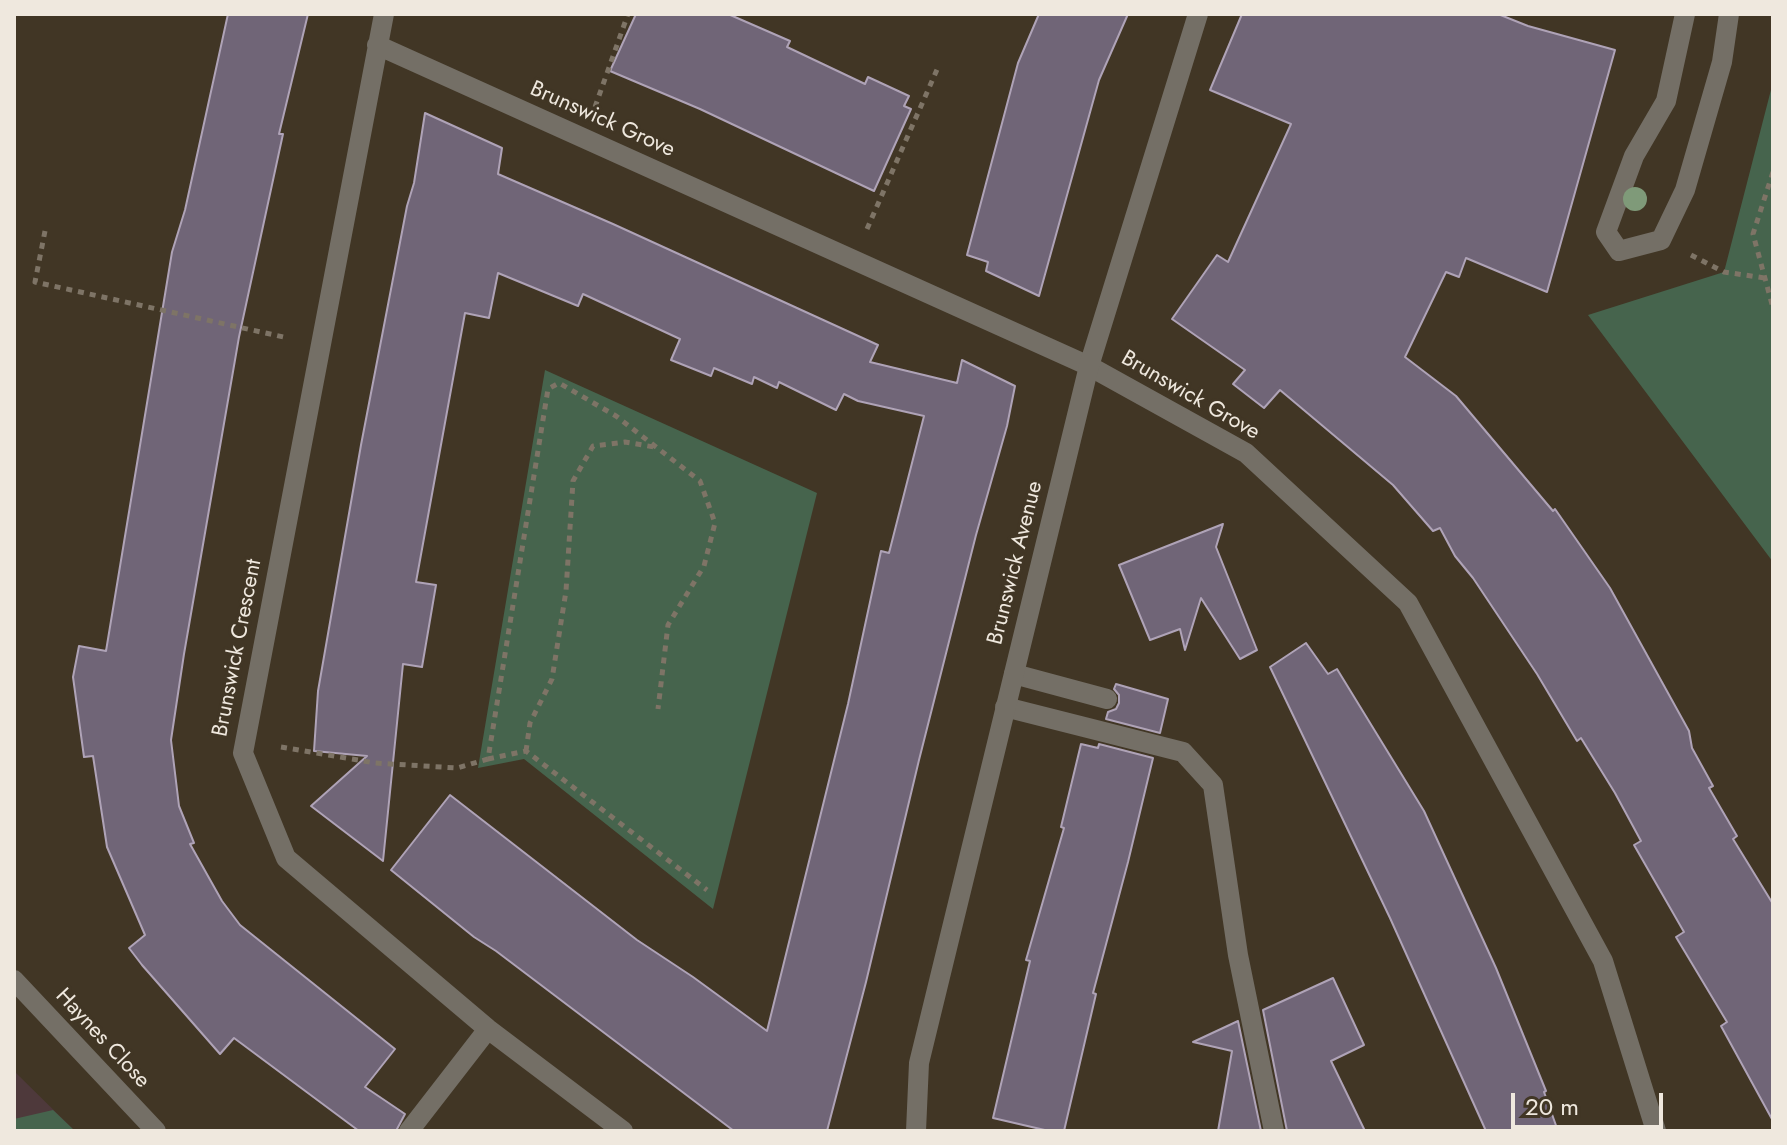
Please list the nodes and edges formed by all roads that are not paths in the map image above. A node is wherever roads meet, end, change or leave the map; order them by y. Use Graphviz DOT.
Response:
graph roads {
  1 [pos="384,14"];
  2 [pos="1198,14"];
  3 [pos="1685,14"];
  4 [pos="1729,14"];
  5 [pos="377,45"];
  6 [pos="1089,366"];
  7 [pos="1014,674"];
  8 [pos="1107,699"];
  9 [pos="1005,707"];
  10 [pos="14,980"];
  11 [pos="488,1029"];
  12 [pos="156,1131"];
  13 [pos="409,1131"];
  14 [pos="623,1131"];
  15 [pos="916,1131"];
  16 [pos="1274,1131"];
  17 [pos="1656,1131"];
  1 -- 5 [label="street, Brunswick Crescent"];
  2 -- 6 [label="street, Brunswick Avenue"];
  3 -- 4 [label="street"];
  5 -- 6 [label="street, Brunswick Grove"];
  5 -- 11 [label="street, Brunswick Crescent"];
  6 -- 7 [label="street, Brunswick Avenue"];
  6 -- 17 [label="street, Brunswick Grove"];
  7 -- 8 [label="street"];
  7 -- 9 [label="street, Brunswick Avenue"];
  9 -- 15 [label="street, Brunswick Avenue"];
  9 -- 16 [label="street"];
  10 -- 12 [label="street, Haynes Close"];
  11 -- 13 [label="street"];
  11 -- 14 [label="street, Brunswick Crescent"];
}
